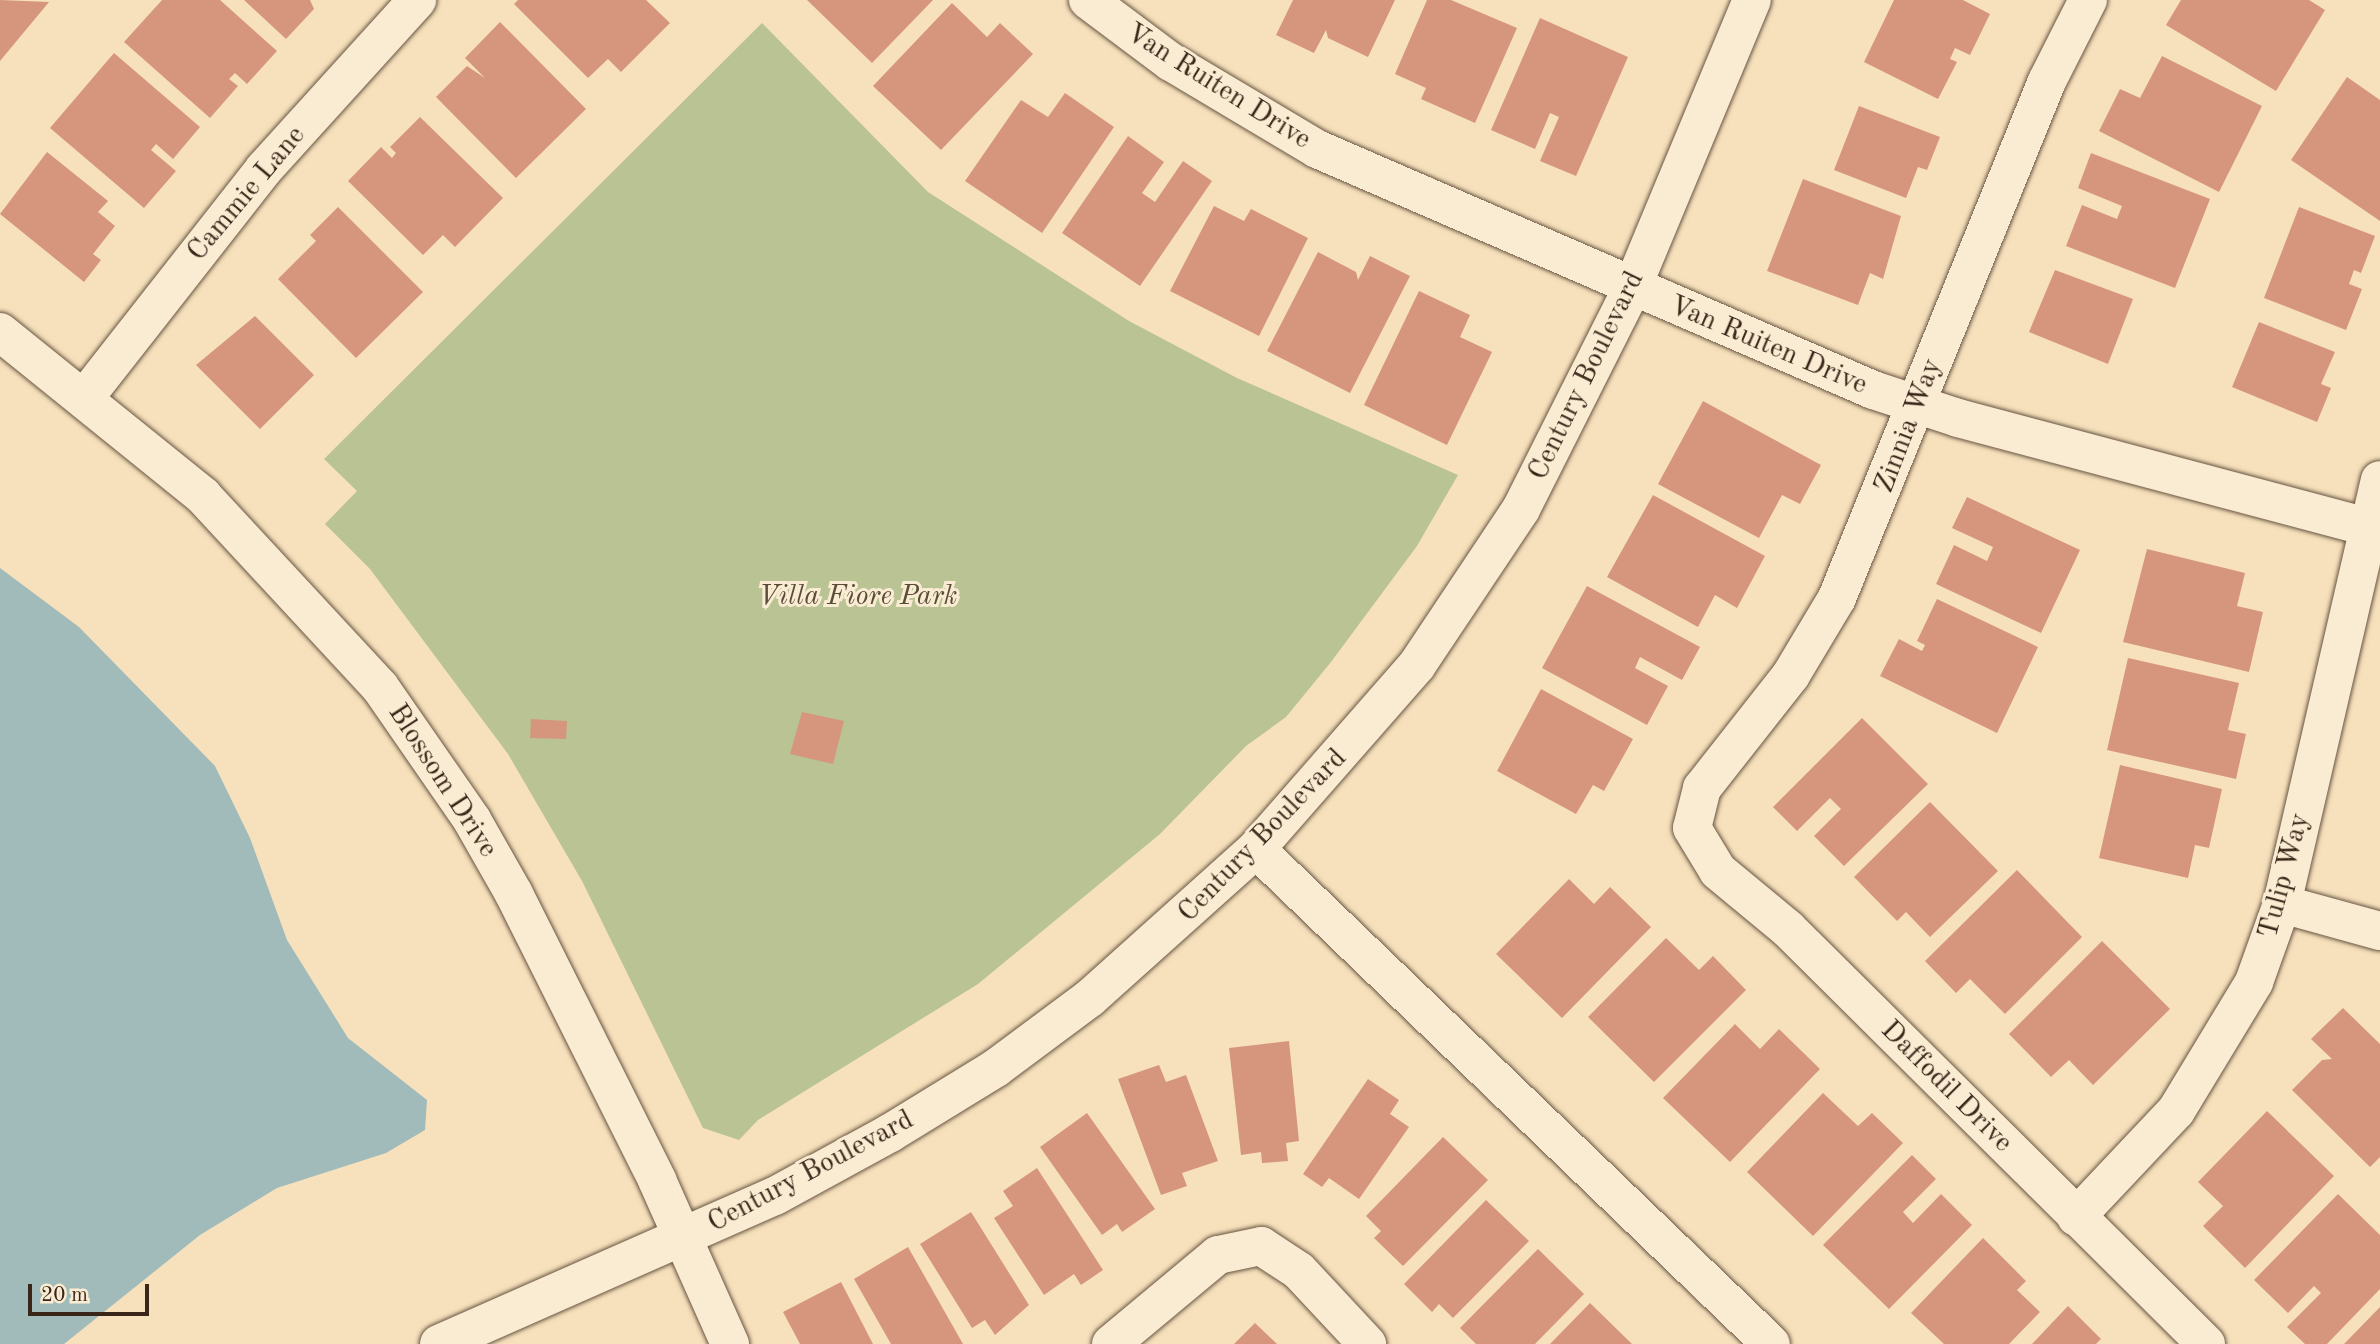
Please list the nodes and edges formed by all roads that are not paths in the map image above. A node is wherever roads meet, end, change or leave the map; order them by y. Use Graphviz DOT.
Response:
graph roads {
  1 [pos="417,0"];
  2 [pos="1752,0"];
  3 [pos="2088,0"];
  4 [pos="1108,6"];
  5 [pos="1632,288"];
  6 [pos="0,332"];
  7 [pos="86,396"];
  8 [pos="1915,405"];
  9 [pos="2380,480"];
  10 [pos="2373,528"];
  11 [pos="1692,828"];
  12 [pos="1256,849"];
  13 [pos="2282,904"];
  14 [pos="2380,931"];
  15 [pos="2076,1217"];
  16 [pos="683,1239"];
  17 [pos="439,1344"];
  18 [pos="730,1344"];
  19 [pos="1111,1344"];
  20 [pos="1367,1344"];
  21 [pos="1771,1344"];
  22 [pos="2206,1344"];
  1 -- 7 [label="street, Cammie Lane"];
  2 -- 5 [label="street, Century Boulevard"];
  3 -- 8 [label="street, Zinnia Way"];
  4 -- 5 [label="street, Van Ruiten Drive"];
  5 -- 8 [label="street, Van Ruiten Drive"];
  5 -- 12 [label="street, Century Boulevard"];
  6 -- 7 [label="street, Blossom Drive"];
  7 -- 16 [label="street, Blossom Drive"];
  8 -- 10 [label="street, Van Ruiten Drive"];
  8 -- 11 [label="street, Zinnia Way"];
  9 -- 10 [label="street, Tulip Way"];
  10 -- 13 [label="street, Tulip Way"];
  11 -- 15 [label="street, Daffodil Drive"];
  12 -- 16 [label="street, Century Boulevard"];
  12 -- 21 [label="street"];
  13 -- 14 [label="street"];
  13 -- 15 [label="street, Tulip Way"];
  15 -- 22 [label="street, Daffodil Drive"];
  16 -- 17 [label="street, Century Boulevard"];
  16 -- 18 [label="street, Blossom Drive"];
  19 -- 20 [label="street"];
}
